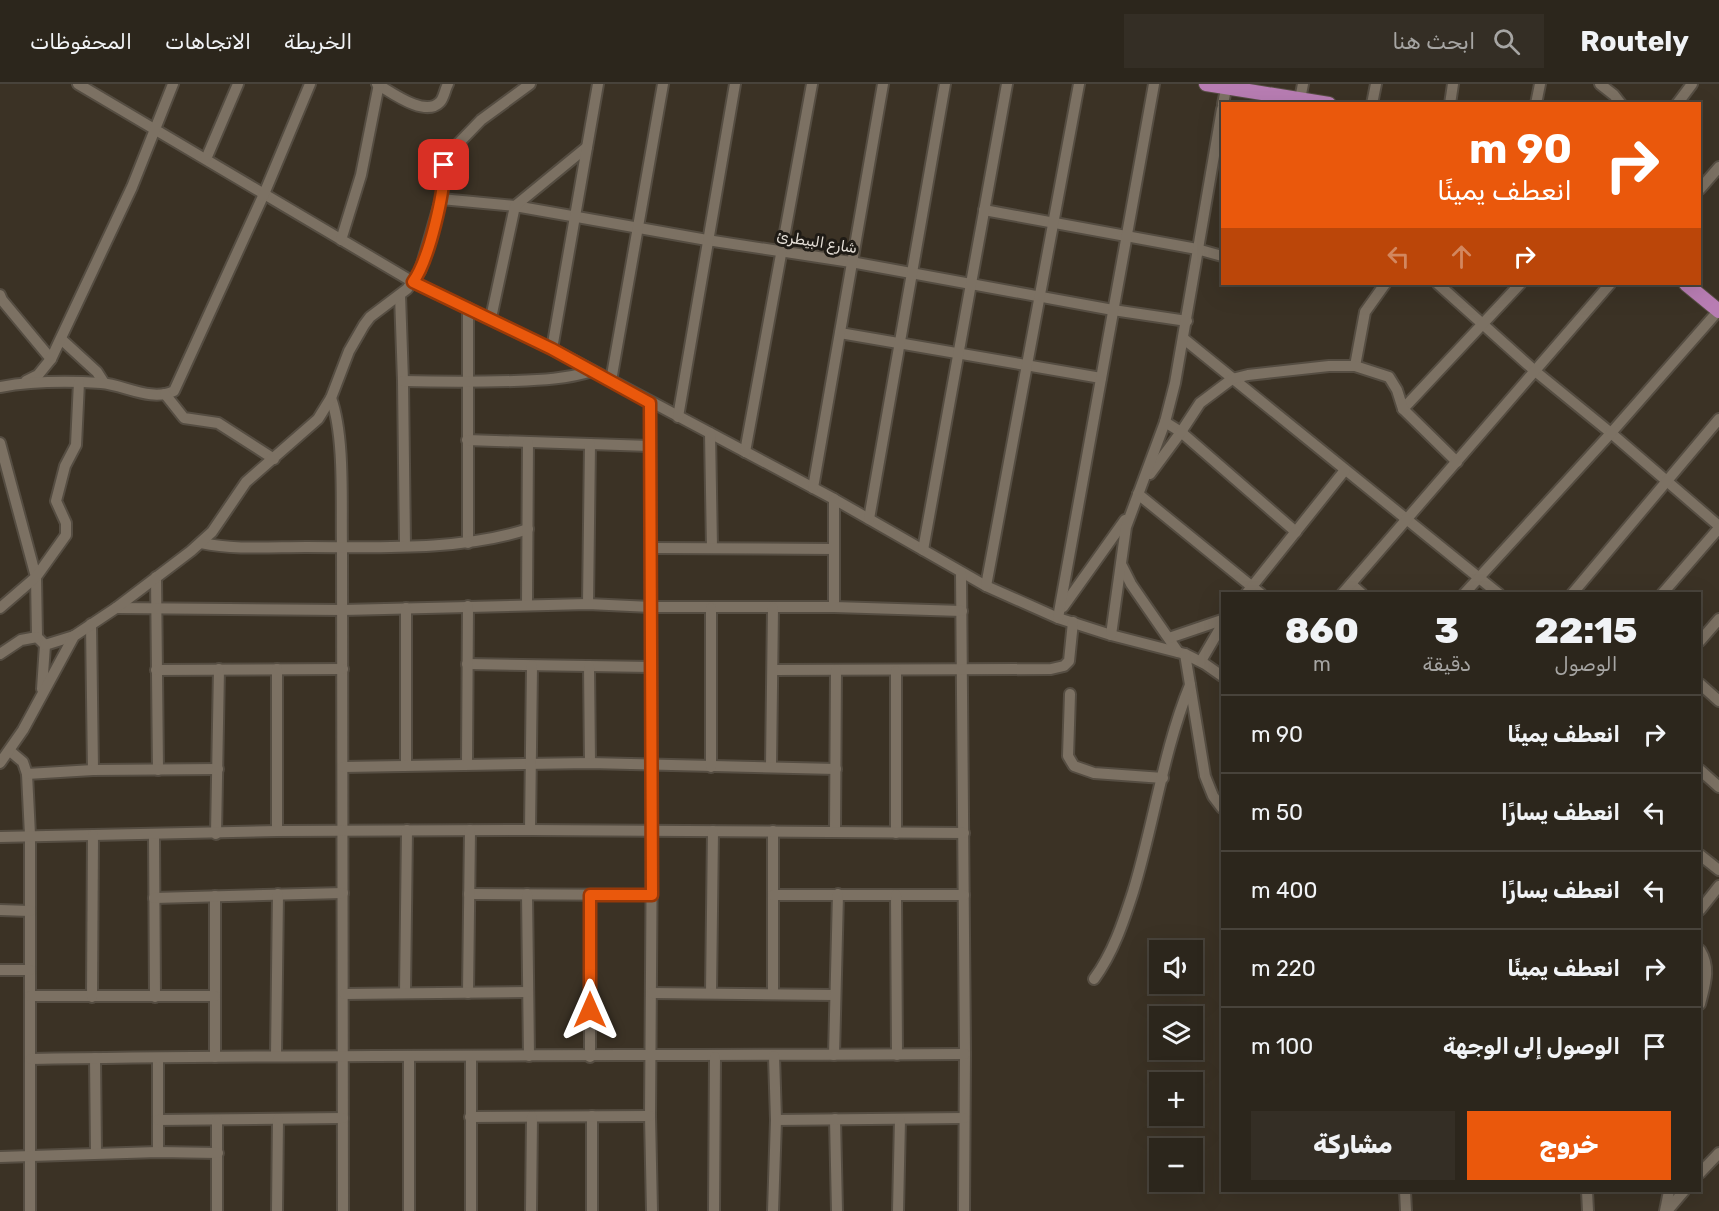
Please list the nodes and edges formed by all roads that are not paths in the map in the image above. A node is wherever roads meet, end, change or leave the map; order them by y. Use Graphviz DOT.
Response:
graph roads {
  1 [pos="78,84"];
  2 [pos="173,84"];
  3 [pos="238,84"];
  4 [pos="310,84"];
  5 [pos="379,84"];
  6 [pos="448,84"];
  7 [pos="530,84"];
  8 [pos="598,84"];
  9 [pos="663,84"];
  10 [pos="735,84"];
  11 [pos="813,84"];
  12 [pos="883,84"];
  13 [pos="945,84"];
  14 [pos="1007,84"];
  15 [pos="1079,84"];
  16 [pos="1154,84"];
  17 [pos="1206,84"];
  18 [pos="1303,84"];
  19 [pos="1376,84"];
  20 [pos="1453,84"];
  21 [pos="1540,84"];
  22 [pos="1600,84"];
  23 [pos="1692,84"];
  24 [pos="1227,86"];
  25 [pos="1300,101"];
  26 [pos="1223,102"];
  27 [pos="1372,102"];
  28 [pos="1450,102"];
  29 [pos="1536,102"];
  30 [pos="1619,102"];
  31 [pos="1678,102"];
  32 [pos="1221,115"];
  33 [pos="155,129"];
  34 [pos="587,147"];
  35 [pos="206,159"];
  36 [pos="1719,167"];
  37 [pos="1701,188"];
  38 [pos="264,194"];
  39 [pos="441,199"];
  40 [pos="515,206"];
  41 [pos="984,210"];
  42 [pos="576,217"];
  43 [pos="1054,223"];
  44 [pos="638,228"];
  45 [pos="1126,236"];
  46 [pos="341,240"];
  47 [pos="707,240"];
  48 [pos="1197,249"];
  49 [pos="783,252"];
  50 [pos="1221,256"];
  51 [pos="851,262"];
  52 [pos="912,273"];
  53 [pos="413,282"];
  54 [pos="971,285"];
  55 [pos="1384,285"];
  56 [pos="1439,285"];
  57 [pos="1519,285"];
  58 [pos="1610,285"];
  59 [pos="1687,285"];
  60 [pos="0,295"];
  61 [pos="400,295"];
  62 [pos="1041,298"];
  63 [pos="468,308"];
  64 [pos="1113,310"];
  65 [pos="1719,310"];
  66 [pos="490,318"];
  67 [pos="1186,321"];
  68 [pos="1484,323"];
  69 [pos="840,333"];
  70 [pos="61,339"];
  71 [pos="1184,339"];
  72 [pos="901,342"];
  73 [pos="552,349"];
  74 [pos="960,354"];
  75 [pos="51,359"];
  76 [pos="1028,365"];
  77 [pos="1355,366"];
  78 [pos="592,371"];
  79 [pos="1535,371"];
  80 [pos="1101,378"];
  81 [pos="1232,379"];
  82 [pos="403,381"];
  83 [pos="611,381"];
  84 [pos="79,382"];
  85 [pos="23,383"];
  86 [pos="104,383"];
  87 [pos="466,383"];
  88 [pos="0,387"];
  89 [pos="165,394"];
  90 [pos="331,399"];
  91 [pos="650,403"];
  92 [pos="1403,409"];
  93 [pos="678,417"];
  94 [pos="1719,419"];
  95 [pos="1165,422"];
  96 [pos="1181,432"];
  97 [pos="710,433"];
  98 [pos="1611,433"];
  99 [pos="467,440"];
  100 [pos="528,442"];
  101 [pos="0,443"];
  102 [pos="590,444"];
  103 [pos="650,446"];
  104 [pos="745,452"];
  105 [pos="274,459"];
  106 [pos="1456,462"];
  107 [pos="1345,471"];
  108 [pos="1668,482"];
  109 [pos="813,488"];
  110 [pos="1140,489"];
  111 [pos="834,499"];
  112 [pos="1131,512"];
  113 [pos="869,519"];
  114 [pos="1406,521"];
  115 [pos="1719,527"];
  116 [pos="528,529"];
  117 [pos="1296,532"];
  118 [pos="201,543"];
  119 [pos="468,543"];
  120 [pos="405,545"];
  121 [pos="342,547"];
  122 [pos="651,548"];
  123 [pos="712,548"];
  124 [pos="834,549"];
  125 [pos="923,550"];
  126 [pos="1121,563"];
  127 [pos="961,573"];
  128 [pos="36,577"];
  129 [pos="156,577"];
  130 [pos="1479,577"];
  131 [pos="1351,584"];
  132 [pos="986,586"];
  133 [pos="1249,590"];
  134 [pos="1344,592"];
  135 [pos="1360,592"];
  136 [pos="1466,592"];
  137 [pos="1496,592"];
  138 [pos="1574,592"];
  139 [pos="1664,592"];
  140 [pos="588,604"];
  141 [pos="527,605"];
  142 [pos="468,606"];
  143 [pos="651,607"];
  144 [pos="834,607"];
  145 [pos="0,608"];
  146 [pos="116,608"];
  147 [pos="406,608"];
  148 [pos="711,608"];
  149 [pos="773,608"];
  150 [pos="156,609"];
  151 [pos="343,610"];
  152 [pos="962,611"];
  153 [pos="1059,614"];
  154 [pos="1221,620"];
  155 [pos="1718,621"];
  156 [pos="1073,622"];
  157 [pos="91,624"];
  158 [pos="1221,627"];
  159 [pos="1111,634"];
  160 [pos="74,636"];
  161 [pos="37,637"];
  162 [pos="1169,638"];
  163 [pos="1701,640"];
  164 [pos="45,645"];
  165 [pos="1182,653"];
  166 [pos="0,654"];
  167 [pos="1201,661"];
  168 [pos="467,664"];
  169 [pos="532,666"];
  170 [pos="590,666"];
  171 [pos="651,667"];
  172 [pos="156,669"];
  173 [pos="219,669"];
  174 [pos="277,669"];
  175 [pos="343,669"];
  176 [pos="773,670"];
  177 [pos="836,670"];
  178 [pos="896,670"];
  179 [pos="962,671"];
  180 [pos="1221,675"];
  181 [pos="1190,685"];
  182 [pos="1701,685"];
  183 [pos="1070,694"];
  184 [pos="41,696"];
  185 [pos="1719,701"];
  186 [pos="10,752"];
  187 [pos="0,763"];
  188 [pos="530,763"];
  189 [pos="590,763"];
  190 [pos="467,764"];
  191 [pos="406,765"];
  192 [pos="651,765"];
  193 [pos="771,766"];
  194 [pos="343,767"];
  195 [pos="711,767"];
  196 [pos="218,769"];
  197 [pos="836,769"];
  198 [pos="93,770"];
  199 [pos="158,770"];
  200 [pos="1701,771"];
  201 [pos="27,774"];
  202 [pos="1163,778"];
  203 [pos="1719,787"];
  204 [pos="1221,807"];
  205 [pos="470,830"];
  206 [pos="530,830"];
  207 [pos="652,830"];
  208 [pos="277,831"];
  209 [pos="343,831"];
  210 [pos="406,831"];
  211 [pos="713,831"];
  212 [pos="773,831"];
  213 [pos="835,831"];
  214 [pos="896,832"];
  215 [pos="964,833"];
  216 [pos="216,834"];
  217 [pos="30,835"];
  218 [pos="93,835"];
  219 [pos="154,835"];
  220 [pos="0,837"];
  221 [pos="1701,856"];
  222 [pos="1719,870"];
  223 [pos="1719,886"];
  224 [pos="343,893"];
  225 [pos="278,894"];
  226 [pos="469,894"];
  227 [pos="527,894"];
  228 [pos="838,894"];
  229 [pos="964,894"];
  230 [pos="590,895"];
  231 [pos="652,895"];
  232 [pos="773,895"];
  233 [pos="896,895"];
  234 [pos="215,896"];
  235 [pos="154,898"];
  236 [pos="1701,909"];
  237 [pos="0,910"];
  238 [pos="30,911"];
  239 [pos="1701,952"];
  240 [pos="0,970"];
  241 [pos="30,970"];
  242 [pos="1094,980"];
  243 [pos="528,992"];
  244 [pos="711,992"];
  245 [pos="405,993"];
  246 [pos="468,993"];
  247 [pos="652,993"];
  248 [pos="773,993"];
  249 [pos="344,994"];
  250 [pos="835,994"];
  251 [pos="30,996"];
  252 [pos="215,996"];
  253 [pos="92,997"];
  254 [pos="156,997"];
  255 [pos="1701,1000"];
  256 [pos="965,1054"];
  257 [pos="834,1055"];
  258 [pos="897,1055"];
  259 [pos="276,1056"];
  260 [pos="344,1056"];
  261 [pos="409,1056"];
  262 [pos="471,1056"];
  263 [pos="529,1056"];
  264 [pos="651,1056"];
  265 [pos="774,1056"];
  266 [pos="216,1057"];
  267 [pos="590,1057"];
  268 [pos="715,1057"];
  269 [pos="95,1058"];
  270 [pos="158,1058"];
  271 [pos="31,1059"];
  272 [pos="591,1116"];
  273 [pos="650,1116"];
  274 [pos="470,1117"];
  275 [pos="532,1117"];
  276 [pos="343,1118"];
  277 [pos="964,1118"];
  278 [pos="278,1119"];
  279 [pos="836,1119"];
  280 [pos="900,1119"];
  281 [pos="158,1120"];
  282 [pos="217,1120"];
  283 [pos="776,1120"];
  284 [pos="158,1152"];
  285 [pos="96,1153"];
  286 [pos="218,1153"];
  287 [pos="1719,1153"];
  288 [pos="31,1156"];
  289 [pos="0,1157"];
  290 [pos="1701,1172"];
  291 [pos="1405,1192"];
  292 [pos="1587,1192"];
  293 [pos="1669,1192"];
  294 [pos="1683,1192"];
  295 [pos="30,1211"];
  296 [pos="217,1211"];
  297 [pos="278,1211"];
  298 [pos="343,1211"];
  299 [pos="409,1211"];
  300 [pos="471,1211"];
  301 [pos="531,1211"];
  302 [pos="592,1211"];
  303 [pos="652,1211"];
  304 [pos="714,1211"];
  305 [pos="774,1211"];
  306 [pos="837,1211"];
  307 [pos="898,1211"];
  308 [pos="964,1211"];
  309 [pos="1406,1211"];
  310 [pos="1588,1211"];
  311 [pos="1666,1211"];
  1 -- 33 [label="street"];
  2 -- 33 [label="street"];
  3 -- 35 [label="street"];
  4 -- 38 [label="street"];
  5 -- 6 [label="street"];
  5 -- 46 [label="street"];
  7 -- 39 [label="street"];
  8 -- 34 [label="street"];
  9 -- 44 [label="street"];
  10 -- 47 [label="street"];
  11 -- 49 [label="street"];
  12 -- 51 [label="street"];
  13 -- 52 [label="street"];
  14 -- 41 [label="street"];
  15 -- 43 [label="street"];
  16 -- 45 [label="street"];
  17 -- 24 [label="main road"];
  18 -- 25 [label="street"];
  19 -- 27 [label="street"];
  20 -- 28 [label="street"];
  21 -- 29 [label="street"];
  22 -- 30 [label="street"];
  23 -- 31 [label="street"];
  24 -- 25 [label="main road"];
  24 -- 26 [label="street"];
  32 -- 48 [label="street"];
  33 -- 35 [label="street"];
  33 -- 70 [label="street"];
  34 -- 40 [label="street"];
  34 -- 42 [label="street"];
  35 -- 38 [label="street"];
  36 -- 37 [label="street"];
  38 -- 46 [label="street"];
  38 -- 89 [label="street"];
  39 -- 40 [label="street, شارع البيطرئ"];
  39 -- 53 [label="street"];
  40 -- 42 [label="street, شارع البيطرئ"];
  40 -- 66 [label="street"];
  41 -- 43 [label="street"];
  41 -- 54 [label="street"];
  42 -- 44 [label="street, شارع البيطرئ"];
  42 -- 73 [label="street"];
  43 -- 45 [label="street"];
  43 -- 62 [label="street"];
  44 -- 47 [label="street, شارع البيطرئ"];
  44 -- 83 [label="street"];
  45 -- 48 [label="street"];
  45 -- 64 [label="street"];
  46 -- 53 [label="street"];
  47 -- 49 [label="street, شارع البيطرئ"];
  47 -- 93 [label="street"];
  48 -- 50 [label="street"];
  48 -- 67 [label="street"];
  49 -- 51 [label="street, شارع البيطرئ"];
  49 -- 104 [label="street"];
  51 -- 52 [label="street, شارع البيطرئ"];
  51 -- 69 [label="street"];
  52 -- 54 [label="street, شارع البيطرئ"];
  52 -- 72 [label="street"];
  53 -- 61 [label="street"];
  53 -- 63 [label="street"];
  54 -- 62 [label="street, شارع البيطرئ"];
  54 -- 74 [label="street"];
  55 -- 77 [label="street"];
  56 -- 68 [label="street"];
  57 -- 68 [label="street"];
  58 -- 79 [label="street"];
  59 -- 65 [label="main road"];
  60 -- 75 [label="street"];
  61 -- 82 [label="street"];
  61 -- 90 [label="street"];
  62 -- 64 [label="street, شارع البيطرئ"];
  62 -- 76 [label="street"];
  63 -- 66 [label="street"];
  63 -- 87 [label="street"];
  64 -- 67 [label="street, شارع البيطرئ"];
  64 -- 80 [label="street"];
  65 -- 98 [label="street"];
  66 -- 73 [label="street"];
  67 -- 71 [label="street"];
  68 -- 79 [label="street"];
  68 -- 92 [label="street"];
  69 -- 72 [label="street"];
  69 -- 109 [label="street"];
  70 -- 75 [label="street"];
  70 -- 86 [label="street"];
  71 -- 81 [label="street"];
  71 -- 95 [label="street"];
  72 -- 74 [label="street"];
  72 -- 113 [label="street"];
  73 -- 78 [label="street"];
  74 -- 76 [label="street"];
  74 -- 125 [label="street"];
  75 -- 85 [label="street"];
  76 -- 80 [label="street"];
  76 -- 132 [label="street"];
  77 -- 81 [label="street"];
  77 -- 92 [label="street"];
  78 -- 83 [label="street"];
  78 -- 87 [label="street"];
  79 -- 98 [label="street"];
  79 -- 106 [label="street"];
  80 -- 153 [label="street"];
  81 -- 96 [label="street"];
  81 -- 107 [label="street"];
  82 -- 87 [label="street"];
  82 -- 120 [label="street"];
  83 -- 91 [label="street"];
  84 -- 85 [label="street"];
  84 -- 86 [label="street"];
  84 -- 128 [label="street"];
  85 -- 88 [label="street"];
  86 -- 89 [label="street"];
  87 -- 99 [label="street"];
  89 -- 105 [label="street"];
  90 -- 105 [label="street"];
  90 -- 121 [label="street"];
  91 -- 93 [label="street"];
  91 -- 103 [label="street"];
  92 -- 106 [label="street"];
  93 -- 97 [label="street"];
  94 -- 108 [label="street"];
  95 -- 96 [label="street"];
  95 -- 110 [label="street"];
  96 -- 110 [label="street"];
  96 -- 117 [label="street"];
  97 -- 104 [label="street"];
  97 -- 123 [label="street"];
  98 -- 108 [label="street"];
  98 -- 130 [label="street"];
  99 -- 100 [label="street"];
  99 -- 119 [label="street"];
  100 -- 102 [label="street"];
  100 -- 116 [label="street"];
  101 -- 128 [label="street"];
  102 -- 103 [label="street"];
  102 -- 140 [label="street"];
  103 -- 122 [label="street"];
  104 -- 109 [label="street"];
  105 -- 118 [label="street"];
  106 -- 114 [label="street"];
  107 -- 114 [label="street"];
  107 -- 117 [label="street"];
  108 -- 115 [label="street"];
  108 -- 138 [label="street"];
  109 -- 111 [label="street"];
  110 -- 112 [label="street"];
  110 -- 133 [label="street"];
  111 -- 113 [label="street"];
  111 -- 124 [label="street"];
  112 -- 126 [label="street"];
  112 -- 153 [label="street"];
  113 -- 125 [label="street"];
  114 -- 130 [label="street"];
  114 -- 131 [label="street"];
  115 -- 139 [label="street"];
  116 -- 119 [label="street"];
  116 -- 141 [label="street"];
  117 -- 133 [label="street"];
  118 -- 121 [label="street"];
  118 -- 129 [label="street"];
  119 -- 120 [label="street"];
  120 -- 121 [label="street"];
  121 -- 151 [label="street"];
  122 -- 123 [label="street"];
  122 -- 143 [label="street"];
  123 -- 124 [label="street"];
  124 -- 144 [label="street"];
  125 -- 127 [label="street"];
  126 -- 159 [label="street"];
  126 -- 162 [label="street"];
  127 -- 132 [label="street"];
  127 -- 152 [label="street"];
  128 -- 145 [label="street"];
  128 -- 161 [label="street"];
  129 -- 146 [label="street"];
  129 -- 150 [label="street"];
  130 -- 136 [label="street"];
  130 -- 137 [label="street"];
  131 -- 134 [label="street"];
  131 -- 135 [label="street"];
  132 -- 153 [label="street"];
  140 -- 141 [label="street"];
  140 -- 143 [label="street"];
  141 -- 142 [label="street"];
  142 -- 147 [label="street"];
  142 -- 168 [label="street"];
  143 -- 148 [label="street"];
  143 -- 171 [label="street"];
  144 -- 149 [label="street"];
  144 -- 152 [label="street"];
  146 -- 150 [label="street"];
  146 -- 157 [label="street"];
  147 -- 151 [label="street"];
  147 -- 191 [label="street"];
  148 -- 149 [label="street"];
  148 -- 195 [label="street"];
  149 -- 176 [label="street"];
  150 -- 151 [label="street"];
  150 -- 172 [label="street"];
  151 -- 175 [label="street"];
  152 -- 179 [label="street"];
  153 -- 156 [label="street"];
  154 -- 162 [label="street"];
  155 -- 163 [label="street"];
  156 -- 159 [label="street"];
  156 -- 179 [label="street"];
  157 -- 160 [label="street"];
  157 -- 198 [label="street"];
  158 -- 167 [label="street"];
  159 -- 165 [label="street"];
  160 -- 164 [label="street"];
  160 -- 184 [label="street"];
  161 -- 164 [label="street"];
  161 -- 166 [label="street"];
  162 -- 165 [label="street"];
  164 -- 184 [label="street"];
  165 -- 167 [label="street"];
  165 -- 181 [label="street"];
  167 -- 180 [label="street"];
  168 -- 169 [label="street"];
  168 -- 190 [label="street"];
  169 -- 170 [label="street"];
  169 -- 188 [label="street"];
  170 -- 171 [label="street"];
  170 -- 189 [label="street"];
  171 -- 192 [label="street"];
  172 -- 173 [label="street"];
  172 -- 199 [label="street"];
  173 -- 174 [label="street"];
  173 -- 196 [label="street"];
  174 -- 175 [label="street"];
  174 -- 208 [label="street"];
  175 -- 194 [label="street"];
  176 -- 177 [label="street"];
  176 -- 193 [label="street"];
  177 -- 178 [label="street"];
  177 -- 197 [label="street"];
  178 -- 179 [label="street"];
  178 -- 214 [label="street"];
  179 -- 215 [label="street"];
  181 -- 202 [label="street"];
  181 -- 204 [label="street"];
  182 -- 185 [label="street"];
  183 -- 202 [label="street"];
  184 -- 186 [label="street"];
  186 -- 187 [label="street"];
  186 -- 201 [label="street"];
  188 -- 189 [label="street"];
  188 -- 190 [label="street"];
  188 -- 206 [label="street"];
  189 -- 192 [label="street"];
  190 -- 191 [label="street"];
  191 -- 194 [label="street"];
  192 -- 195 [label="street"];
  192 -- 207 [label="street"];
  193 -- 195 [label="street"];
  193 -- 197 [label="street"];
  194 -- 209 [label="street"];
  196 -- 199 [label="street"];
  196 -- 216 [label="street"];
  197 -- 213 [label="street"];
  198 -- 199 [label="street"];
  198 -- 201 [label="street"];
  200 -- 203 [label="street"];
  201 -- 217 [label="street"];
  202 -- 242 [label="street"];
  205 -- 206 [label="street"];
  205 -- 210 [label="street"];
  205 -- 226 [label="street"];
  206 -- 207 [label="street"];
  207 -- 211 [label="street"];
  207 -- 231 [label="street"];
  208 -- 209 [label="street"];
  208 -- 216 [label="street"];
  209 -- 210 [label="street"];
  209 -- 224 [label="street"];
  210 -- 245 [label="street"];
  211 -- 212 [label="street"];
  211 -- 244 [label="street"];
  212 -- 213 [label="street"];
  212 -- 232 [label="street"];
  213 -- 214 [label="street"];
  214 -- 215 [label="street"];
  215 -- 229 [label="street"];
  216 -- 219 [label="street"];
  217 -- 218 [label="street"];
  217 -- 220 [label="street"];
  217 -- 238 [label="street"];
  218 -- 219 [label="street"];
  218 -- 253 [label="street"];
  219 -- 235 [label="street"];
  221 -- 222 [label="street"];
  223 -- 236 [label="street"];
  224 -- 225 [label="street"];
  224 -- 249 [label="street"];
  225 -- 234 [label="street"];
  225 -- 259 [label="street"];
  226 -- 227 [label="street"];
  226 -- 246 [label="street"];
  227 -- 230 [label="street"];
  227 -- 243 [label="street"];
  228 -- 232 [label="street"];
  228 -- 233 [label="street"];
  228 -- 250 [label="street"];
  229 -- 233 [label="street"];
  229 -- 256 [label="street"];
  230 -- 231 [label="street"];
  230 -- 267 [label="street"];
  231 -- 247 [label="street"];
  232 -- 248 [label="street"];
  233 -- 258 [label="street"];
  234 -- 235 [label="street"];
  234 -- 252 [label="street"];
  235 -- 254 [label="street"];
  237 -- 238 [label="street"];
  238 -- 241 [label="street"];
  239 -- 255 [label="street"];
  240 -- 241 [label="street"];
  241 -- 251 [label="street"];
  243 -- 246 [label="street"];
  243 -- 263 [label="street"];
  244 -- 247 [label="street"];
  244 -- 248 [label="street"];
  245 -- 246 [label="street"];
  245 -- 249 [label="street"];
  247 -- 264 [label="street"];
  248 -- 250 [label="street"];
  249 -- 260 [label="street"];
  250 -- 257 [label="street"];
  251 -- 253 [label="street"];
  251 -- 271 [label="street"];
  252 -- 254 [label="street"];
  252 -- 266 [label="street"];
  253 -- 254 [label="street"];
  256 -- 258 [label="street"];
  256 -- 277 [label="street"];
  257 -- 258 [label="street"];
  257 -- 265 [label="street"];
  259 -- 260 [label="street"];
  259 -- 266 [label="street"];
  260 -- 261 [label="street"];
  260 -- 276 [label="street"];
  261 -- 262 [label="street"];
  261 -- 299 [label="street"];
  262 -- 263 [label="street"];
  262 -- 274 [label="street"];
  263 -- 267 [label="street"];
  264 -- 267 [label="street"];
  264 -- 268 [label="street"];
  264 -- 273 [label="street"];
  265 -- 268 [label="street"];
  265 -- 283 [label="street"];
  266 -- 270 [label="street"];
  268 -- 304 [label="street"];
  269 -- 270 [label="street"];
  269 -- 271 [label="street"];
  269 -- 285 [label="street"];
  270 -- 281 [label="street"];
  271 -- 288 [label="street"];
  272 -- 273 [label="street"];
  272 -- 275 [label="street"];
  272 -- 302 [label="street"];
  273 -- 303 [label="street"];
  274 -- 275 [label="street"];
  274 -- 300 [label="street"];
  275 -- 301 [label="street"];
  276 -- 278 [label="street"];
  276 -- 298 [label="street"];
  277 -- 280 [label="street"];
  277 -- 308 [label="street"];
  278 -- 282 [label="street"];
  278 -- 297 [label="street"];
  279 -- 280 [label="street"];
  279 -- 283 [label="street"];
  279 -- 306 [label="street"];
  280 -- 307 [label="street"];
  281 -- 282 [label="street"];
  281 -- 284 [label="street"];
  282 -- 286 [label="street"];
  283 -- 305 [label="street"];
  284 -- 285 [label="street"];
  284 -- 286 [label="street"];
  285 -- 288 [label="street"];
  286 -- 296 [label="street"];
  287 -- 290 [label="street"];
  288 -- 289 [label="street"];
  288 -- 295 [label="street"];
  291 -- 309 [label="street"];
  292 -- 310 [label="street"];
  293 -- 311 [label="street"];
  294 -- 311 [label="street"];
}
